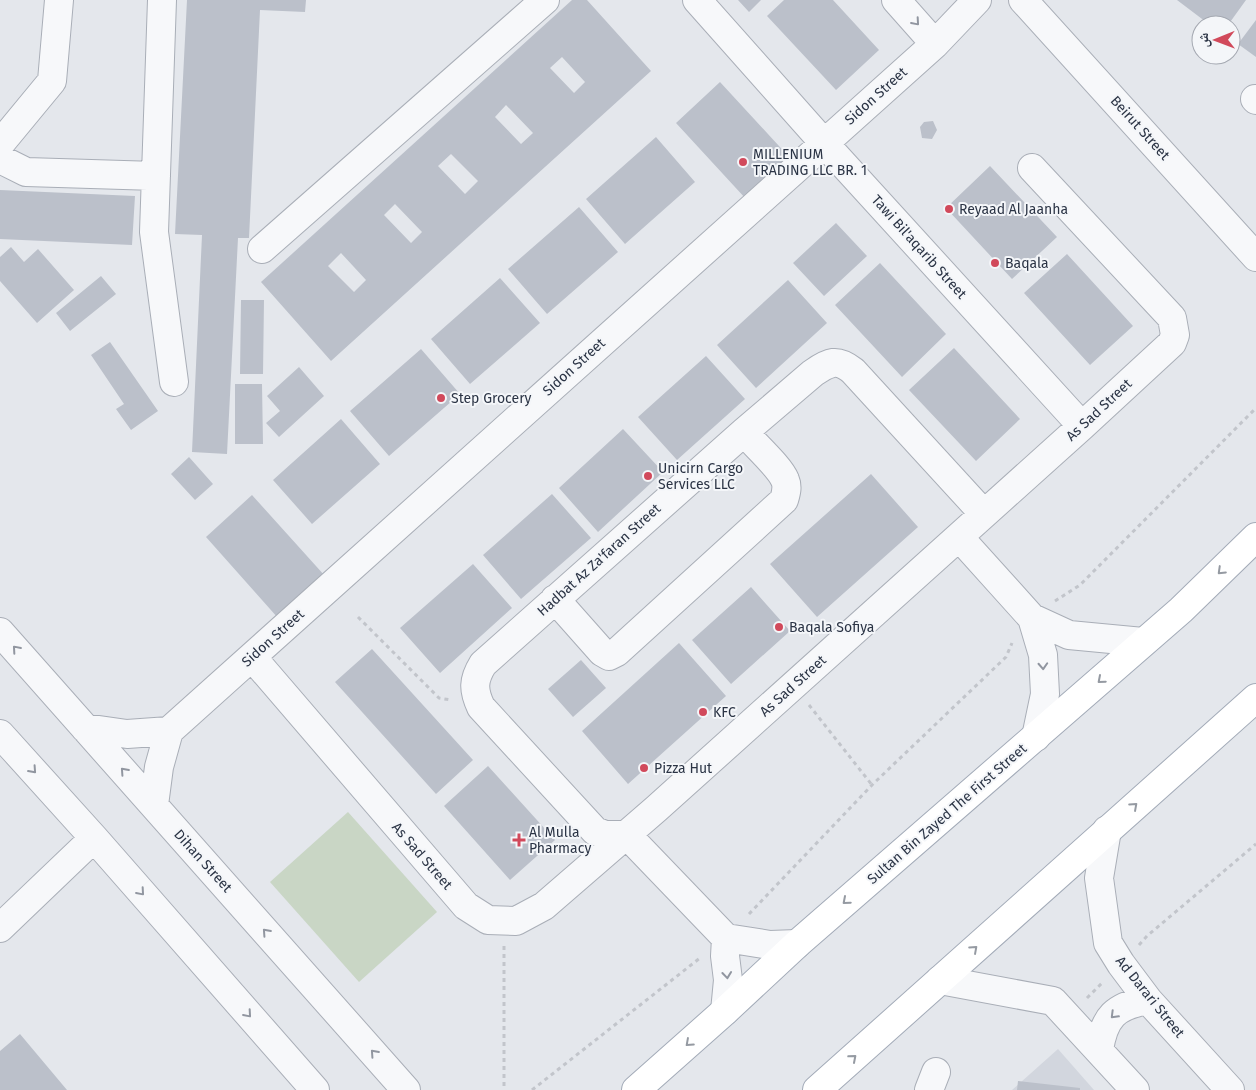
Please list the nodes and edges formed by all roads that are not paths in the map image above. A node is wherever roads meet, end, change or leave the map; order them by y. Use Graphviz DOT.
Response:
graph roads {
  1 [pos="59,0"];
  2 [pos="162,0"];
  3 [pos="545,0"];
  4 [pos="697,0"];
  5 [pos="896,0"];
  6 [pos="977,0"];
  7 [pos="1023,0"];
  8 [pos="935,44"];
  9 [pos="824,143"];
  10 [pos="0,144"];
  11 [pos="0,159"];
  12 [pos="1032,168"];
  13 [pos="156,176"];
  14 [pos="262,249"];
  15 [pos="1256,257"];
  16 [pos="174,382"];
  17 [pos="1082,426"];
  18 [pos="744,432"];
  19 [pos="984,514"];
  20 [pos="959,537"];
  21 [pos="1256,537"];
  22 [pos="555,599"];
  23 [pos="1032,618"];
  24 [pos="0,632"];
  25 [pos="1143,642"];
  26 [pos="252,657"];
  27 [pos="1256,698"];
  28 [pos="86,728"];
  29 [pos="169,731"];
  30 [pos="1036,737"];
  31 [pos="5,746"];
  32 [pos="154,805"];
  33 [pos="1107,830"];
  34 [pos="627,835"];
  35 [pos="94,838"];
  36 [pos="0,928"];
  37 [pos="736,929"];
  38 [pos="797,944"];
  39 [pos="940,980"];
  40 [pos="1148,1000"];
  41 [pos="725,1011"];
  42 [pos="1099,1050"];
  43 [pos="645,1082"];
  44 [pos="315,1090"];
  45 [pos="406,1090"];
  46 [pos="626,1090"];
  47 [pos="816,1090"];
  48 [pos="1135,1090"];
  49 [pos="1230,1090"];
  1 -- 10 [label="street"];
  2 -- 13 [label="street"];
  3 -- 14 [label="street"];
  4 -- 9 [label="street, Tawi Bil'aqarib Street"];
  5 -- 8 [label="street, one-way"];
  6 -- 8 [label="street, Sidon Street"];
  7 -- 15 [label="street, Beirut Street"];
  8 -- 9 [label="street, Sidon Street"];
  9 -- 17 [label="street, Tawi Bil'aqarib Street"];
  9 -- 26 [label="street, Sidon Street"];
  11 -- 13 [label="street"];
  12 -- 17 [label="street, As Sad Street"];
  13 -- 16 [label="street"];
  17 -- 19 [label="street, As Sad Street"];
  18 -- 19 [label="street, Hadbat Az Za'faran Street"];
  18 -- 22 [label="street, Hadbat Az Za'faran Street"];
  18 -- 22 [label="street"];
  19 -- 20 [label="street, As Sad Street"];
  20 -- 23 [label="street"];
  20 -- 34 [label="street, As Sad Street"];
  21 -- 25 [label="main road, Sultan Bin Zayed The First Street, one-way"];
  22 -- 34 [label="street, Hadbat Az Za'faran Street"];
  23 -- 25 [label="street"];
  23 -- 30 [label="street, one-way"];
  28 -- 24 [label="street, Dihan Street, one-way"];
  25 -- 30 [label="main road, Sultan Bin Zayed The First Street, one-way"];
  26 -- 29 [label="street, Sidon Street"];
  26 -- 34 [label="street, As Sad Street"];
  33 -- 27 [label="main road, one-way"];
  28 -- 29 [label="street"];
  32 -- 28 [label="street, Dihan Street, one-way"];
  29 -- 32 [label="street"];
  30 -- 38 [label="main road, Sultan Bin Zayed The First Street, one-way"];
  31 -- 35 [label="street, one-way"];
  45 -- 32 [label="street, Dihan Street, one-way"];
  39 -- 33 [label="main road, one-way"];
  33 -- 40 [label="street, Ad Darari Street"];
  34 -- 37 [label="street"];
  35 -- 36 [label="street"];
  35 -- 44 [label="street, one-way"];
  37 -- 38 [label="street"];
  37 -- 41 [label="street, one-way"];
  38 -- 41 [label="main road, Sultan Bin Zayed The First Street"];
  39 -- 42 [label="street"];
  47 -- 39 [label="main road, one-way"];
  40 -- 42 [label="street, one-way"];
  40 -- 49 [label="street, Ad Darari Street"];
  41 -- 43 [label="main road, Sultan Bin Zayed The First Street, one-way"];
  42 -- 48 [label="street"];
  43 -- 46 [label="main road, Sultan Bin Zayed The First Street"];
}
